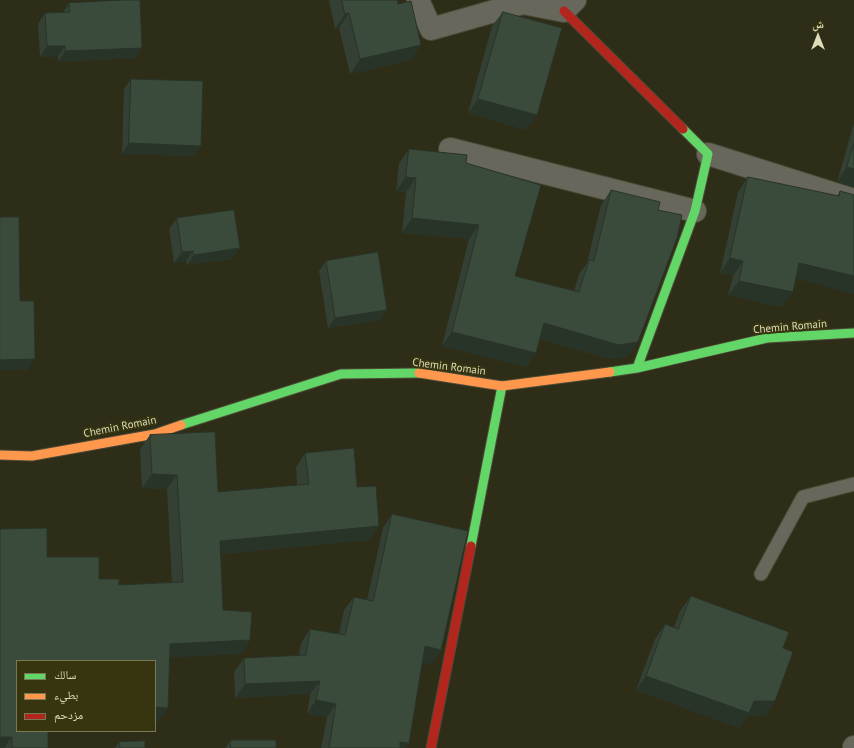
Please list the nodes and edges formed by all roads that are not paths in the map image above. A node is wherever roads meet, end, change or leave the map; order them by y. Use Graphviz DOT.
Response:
graph roads {
  1 [pos="418,0"];
  2 [pos="570,6"];
  3 [pos="450,149"];
  4 [pos="708,154"];
  5 [pos="854,200"];
  6 [pos="695,211"];
  7 [pos="854,333"];
  8 [pos="637,368"];
  9 [pos="502,386"];
  10 [pos="0,455"];
  11 [pos="854,484"];
  12 [pos="761,574"];
  13 [pos="432,748"];
  1 -- 2 [label="street"];
  2 -- 4 [label="street"];
  3 -- 6 [label="street"];
  4 -- 5 [label="street"];
  4 -- 6 [label="street"];
  6 -- 8 [label="street"];
  7 -- 8 [label="street, Chemin Romain"];
  8 -- 9 [label="street, Chemin Romain"];
  9 -- 10 [label="street, Chemin Romain"];
  9 -- 13 [label="street"];
  11 -- 12 [label="lane"];
}
